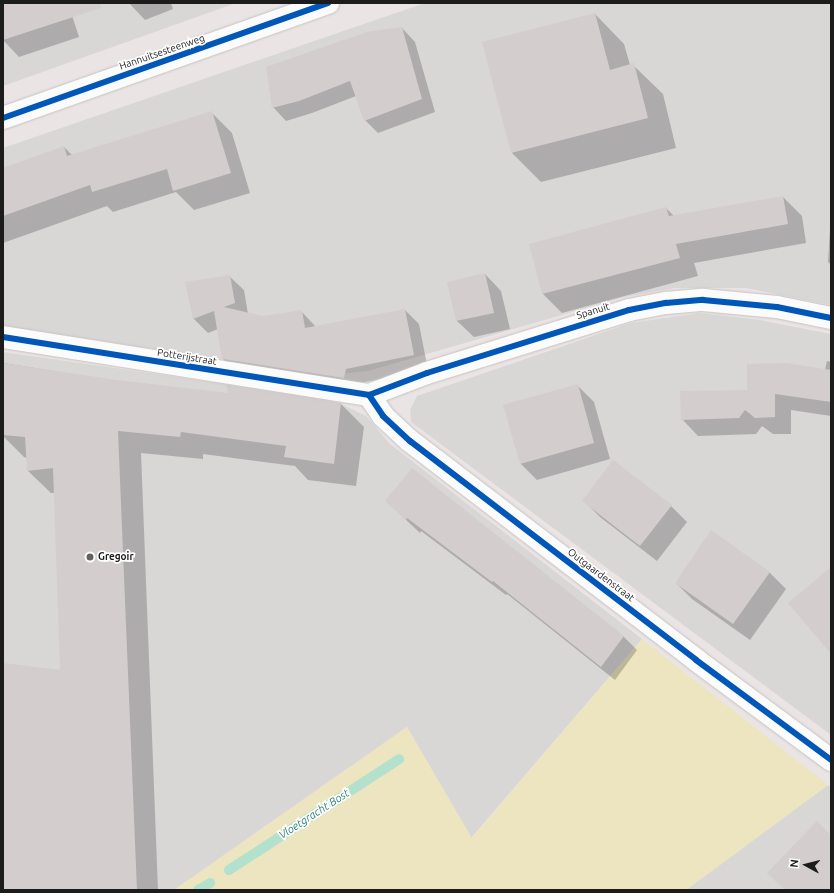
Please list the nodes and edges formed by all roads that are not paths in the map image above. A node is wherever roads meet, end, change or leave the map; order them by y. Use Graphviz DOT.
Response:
graph roads {
  1 [pos="328,3"];
  2 [pos="3,118"];
  3 [pos="831,318"];
  4 [pos="3,337"];
  5 [pos="369,395"];
  6 [pos="831,760"];
  1 -- 2 [label="street, Hannuitsesteenweg"];
  3 -- 5 [label="street, Spanuit"];
  4 -- 5 [label="street, Potterijstraat"];
  5 -- 6 [label="street, Outgaardenstraat"];
}
